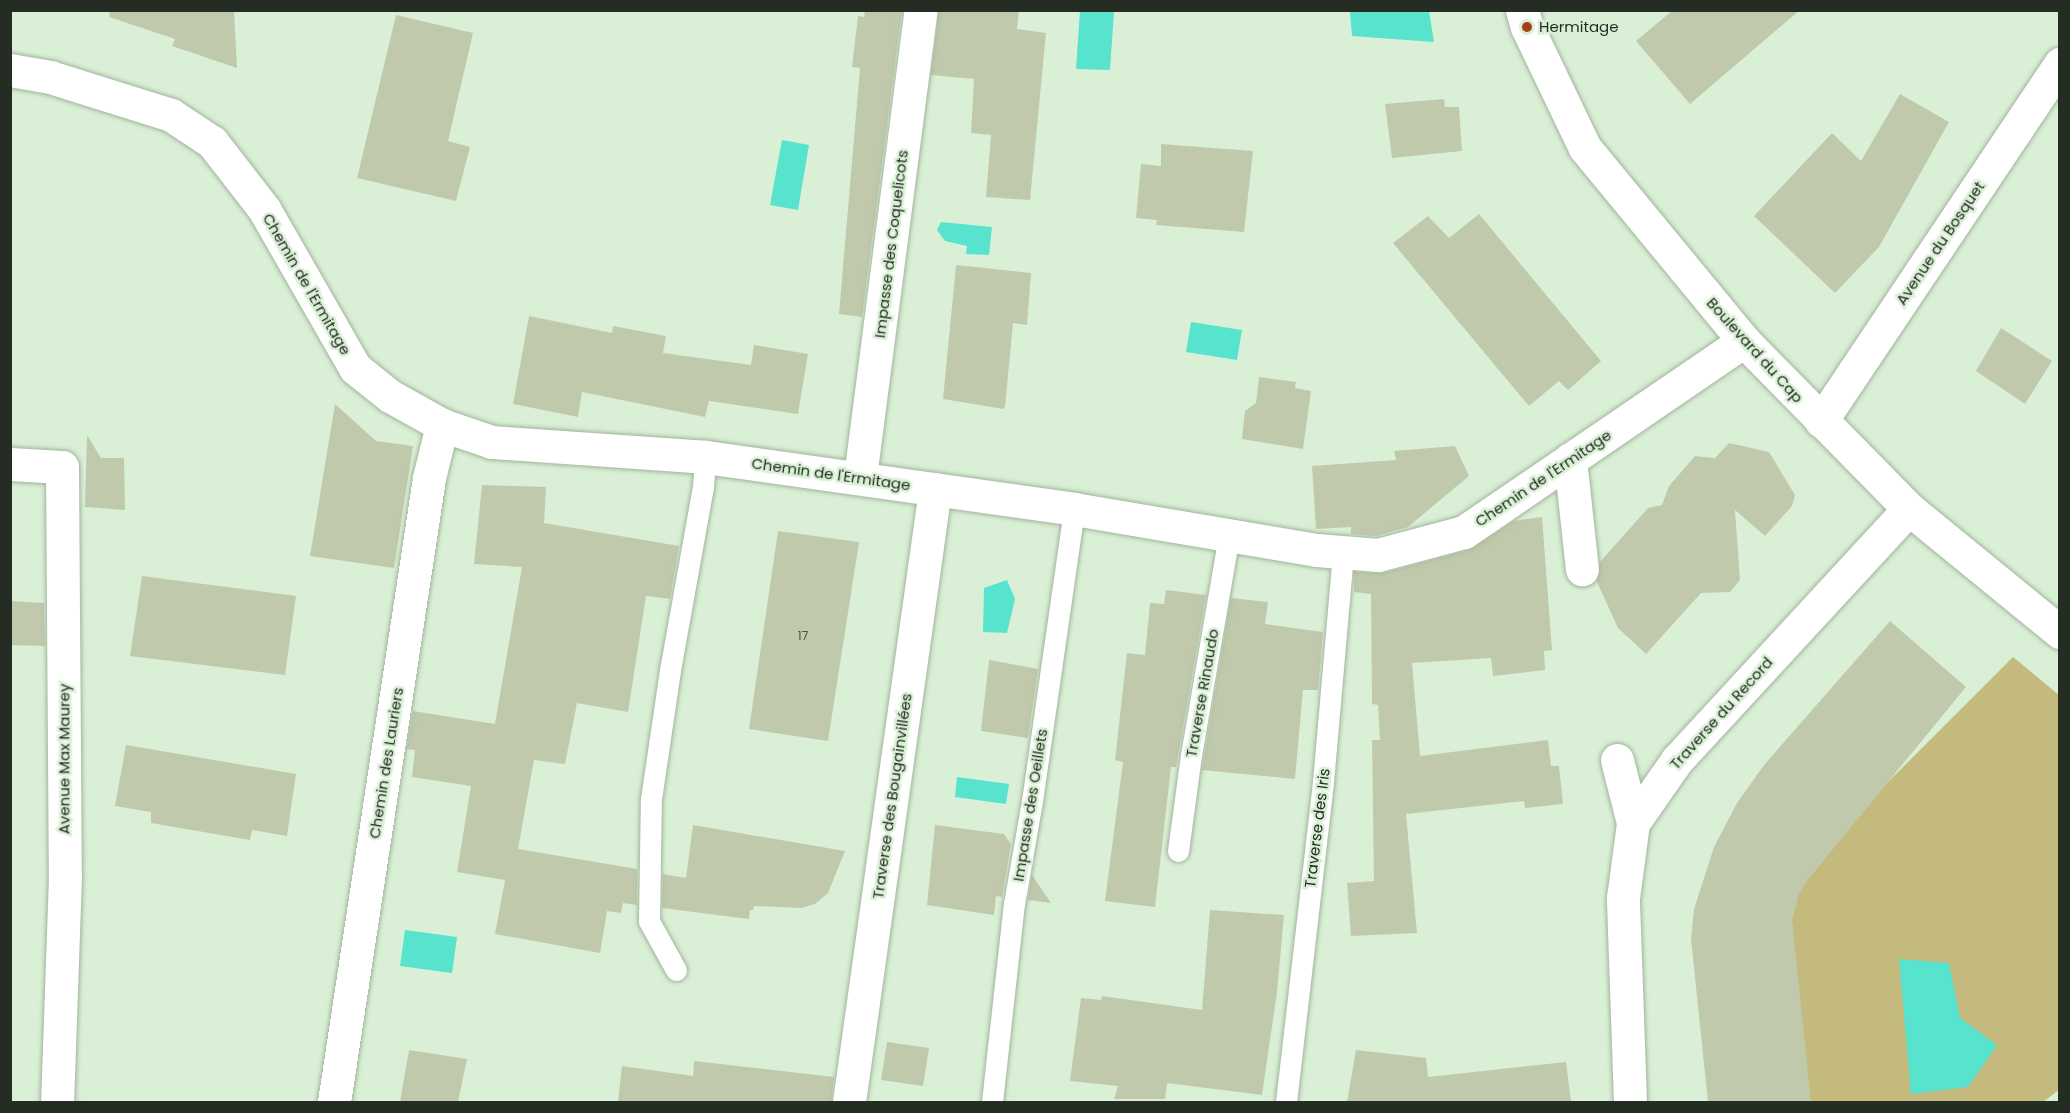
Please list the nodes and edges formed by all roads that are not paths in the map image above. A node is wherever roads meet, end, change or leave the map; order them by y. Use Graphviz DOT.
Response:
graph roads {
  1 [pos="921,10"];
  2 [pos="1522,10"];
  3 [pos="2060,64"];
  4 [pos="10,70"];
  5 [pos="1743,341"];
  6 [pos="1821,421"];
  7 [pos="442,425"];
  8 [pos="705,457"];
  9 [pos="1570,459"];
  10 [pos="10,464"];
  11 [pos="860,477"];
  12 [pos="935,489"];
  13 [pos="1909,508"];
  14 [pos="1074,509"];
  15 [pos="1229,535"];
  16 [pos="1343,552"];
  17 [pos="1582,569"];
  18 [pos="2060,632"];
  19 [pos="1617,760"];
  20 [pos="1634,823"];
  21 [pos="1178,851"];
  22 [pos="676,970"];
  23 [pos="57,1102"];
  24 [pos="334,1102"];
  25 [pos="849,1102"];
  26 [pos="992,1102"];
  27 [pos="1286,1102"];
  28 [pos="1630,1102"];
  1 -- 11 [label="street, Impasse des Coquelicots"];
  2 -- 5 [label="street, Boulevard du Cap"];
  3 -- 6 [label="street, Avenue du Bosquet"];
  4 -- 7 [label="street, Chemin de l'Ermitage"];
  5 -- 6 [label="street, Boulevard du Cap"];
  5 -- 9 [label="street, Chemin de l'Ermitage"];
  6 -- 13 [label="street, Boulevard du Cap"];
  7 -- 8 [label="street, Chemin de l'Ermitage"];
  7 -- 24 [label="street, Chemin des Lauriers"];
  8 -- 11 [label="street, Chemin de l'Ermitage"];
  8 -- 22 [label="lane"];
  9 -- 16 [label="street, Chemin de l'Ermitage"];
  9 -- 17 [label="street"];
  10 -- 23 [label="street, Avenue Max Maurey"];
  11 -- 12 [label="street, Chemin de l'Ermitage"];
  12 -- 14 [label="street, Chemin de l'Ermitage"];
  12 -- 25 [label="street, Traverse des Bougainvillées"];
  13 -- 18 [label="street, Boulevard du Cap"];
  13 -- 20 [label="street, Traverse du Record"];
  14 -- 15 [label="street, Chemin de l'Ermitage"];
  14 -- 26 [label="lane, Impasse des Oeillets"];
  15 -- 16 [label="street, Chemin de l'Ermitage"];
  15 -- 21 [label="lane, Traverse Rinaudo"];
  16 -- 27 [label="lane, Traverse des Iris"];
  19 -- 20 [label="street"];
  20 -- 28 [label="street, Traverse du Record"];
}
